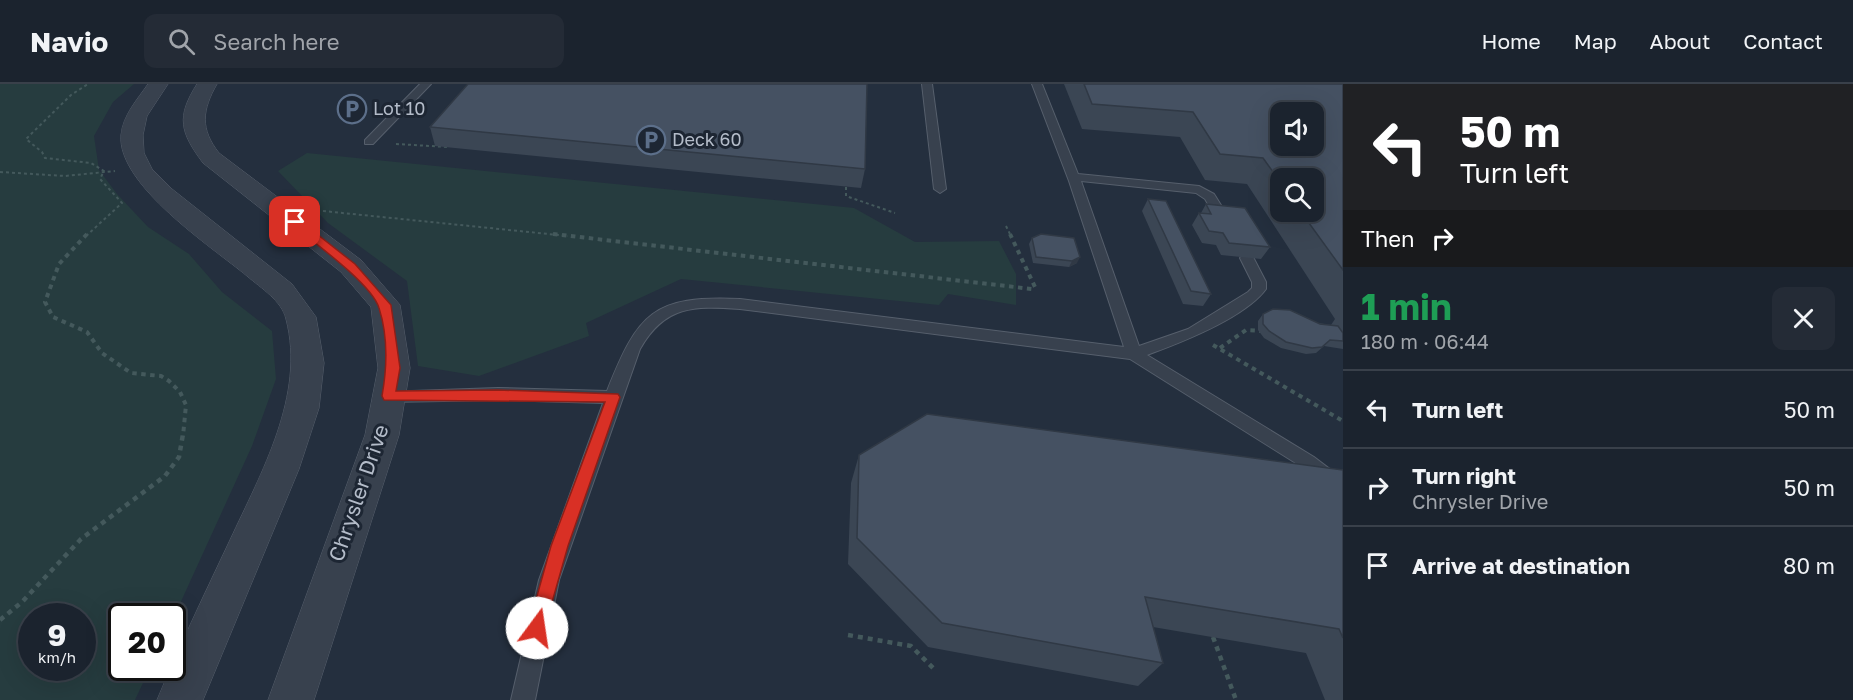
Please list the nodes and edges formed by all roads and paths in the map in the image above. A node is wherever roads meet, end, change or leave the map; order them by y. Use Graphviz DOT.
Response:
graph roads {
  1 [pos="88,84"];
  2 [pos="158,84"];
  3 [pos="207,84"];
  4 [pos="426,84"];
  5 [pos="927,84"];
  6 [pos="1036,84"];
  7 [pos="369,142"];
  8 [pos="392,144"];
  9 [pos="448,147"];
  10 [pos="104,171"];
  11 [pos="0,172"];
  12 [pos="1073,177"];
  13 [pos="846,187"];
  14 [pos="940,189"];
  15 [pos="316,211"];
  16 [pos="895,213"];
  17 [pos="1223,218"];
  18 [pos="1006,226"];
  19 [pos="1246,258"];
  20 [pos="1268,332"];
  21 [pos="1212,344"];
  22 [pos="1220,348"];
  23 [pos="1134,354"];
  24 [pos="389,396"];
  25 [pos="613,397"];
  26 [pos="1343,421"];
  27 [pos="1343,489"];
  28 [pos="0,620"];
  29 [pos="848,634"];
  30 [pos="1213,637"];
  31 [pos="934,669"];
  32 [pos="180,700"];
  33 [pos="291,700"];
  34 [pos="523,700"];
  35 [pos="1236,700"];
  1 -- 10 [label="path"];
  2 -- 32 [label="street"];
  3 -- 24 [label="street, Chrysler Drive"];
  4 -- 7 [label="lane"];
  5 -- 14 [label="lane"];
  6 -- 12 [label="lane"];
  8 -- 9 [label="path"];
  10 -- 11 [label="path"];
  10 -- 28 [label="path"];
  12 -- 17 [label="lane"];
  12 -- 23 [label="lane"];
  13 -- 16 [label="path"];
  15 -- 18 [label="path"];
  19 -- 23 [label="lane"];
  20 -- 22 [label="path"];
  21 -- 22 [label="path"];
  22 -- 26 [label="path"];
  23 -- 25 [label="lane"];
  23 -- 27 [label="lane"];
  24 -- 25 [label="lane"];
  24 -- 33 [label="street, Chrysler Drive"];
  25 -- 34 [label="lane"];
  29 -- 31 [label="path"];
  30 -- 35 [label="path"];
}
